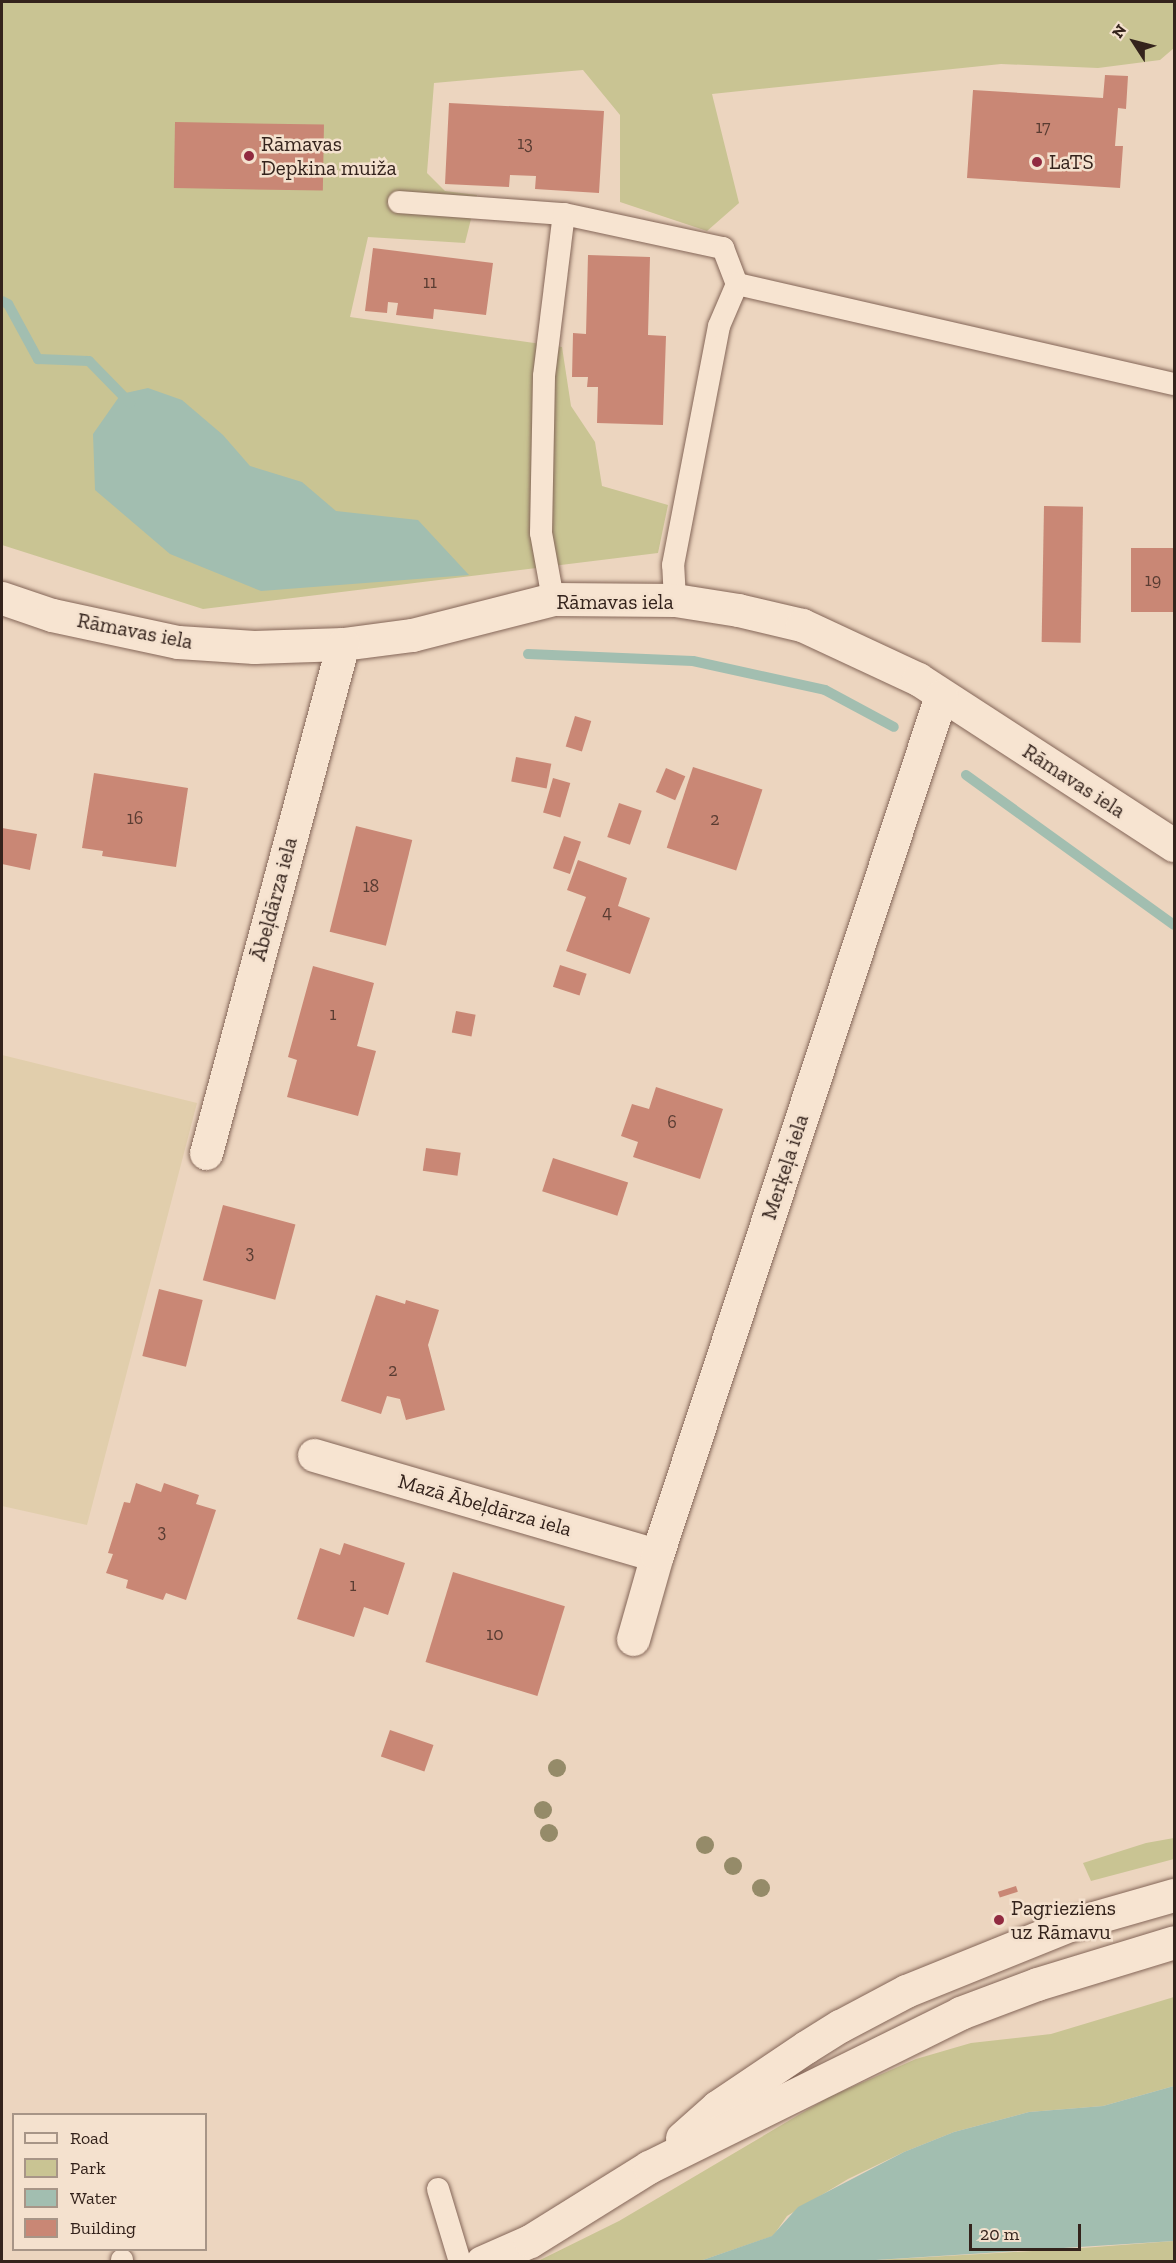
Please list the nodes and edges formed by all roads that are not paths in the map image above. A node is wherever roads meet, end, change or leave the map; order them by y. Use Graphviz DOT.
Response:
graph roads {
  1 [pos="399,202"];
  2 [pos="564,214"];
  3 [pos="737,284"];
  4 [pos="1174,384"];
  5 [pos="2,598"];
  6 [pos="553,600"];
  7 [pos="675,600"];
  8 [pos="343,644"];
  9 [pos="941,696"];
  10 [pos="1174,845"];
  11 [pos="206,1153"];
  12 [pos="314,1455"];
  13 [pos="657,1555"];
  14 [pos="633,1640"];
  15 [pos="1174,1894"];
  16 [pos="1174,1941"];
  17 [pos="649,2167"];
  18 [pos="438,2190"];
  19 [pos="460,2262"];
  20 [pos="482,2262"];
  1 -- 2 [label="lane"];
  2 -- 3 [label="lane"];
  2 -- 6 [label="lane"];
  3 -- 4 [label="lane"];
  3 -- 7 [label="lane"];
  5 -- 8 [label="street, Rāmavas iela"];
  6 -- 7 [label="street, Rāmavas iela"];
  6 -- 8 [label="street, Rāmavas iela"];
  7 -- 9 [label="street, Rāmavas iela"];
  8 -- 11 [label="street, Ābeļdārza iela"];
  9 -- 10 [label="street, Rāmavas iela"];
  9 -- 13 [label="street, Merķeļa iela"];
  12 -- 13 [label="street, Mazā Ābeļdārza iela"];
  13 -- 14 [label="street, Merķeļa iela"];
  15 -- 17 [label="street"];
  16 -- 17 [label="street"];
  17 -- 20 [label="street"];
  18 -- 19 [label="lane"];
}
